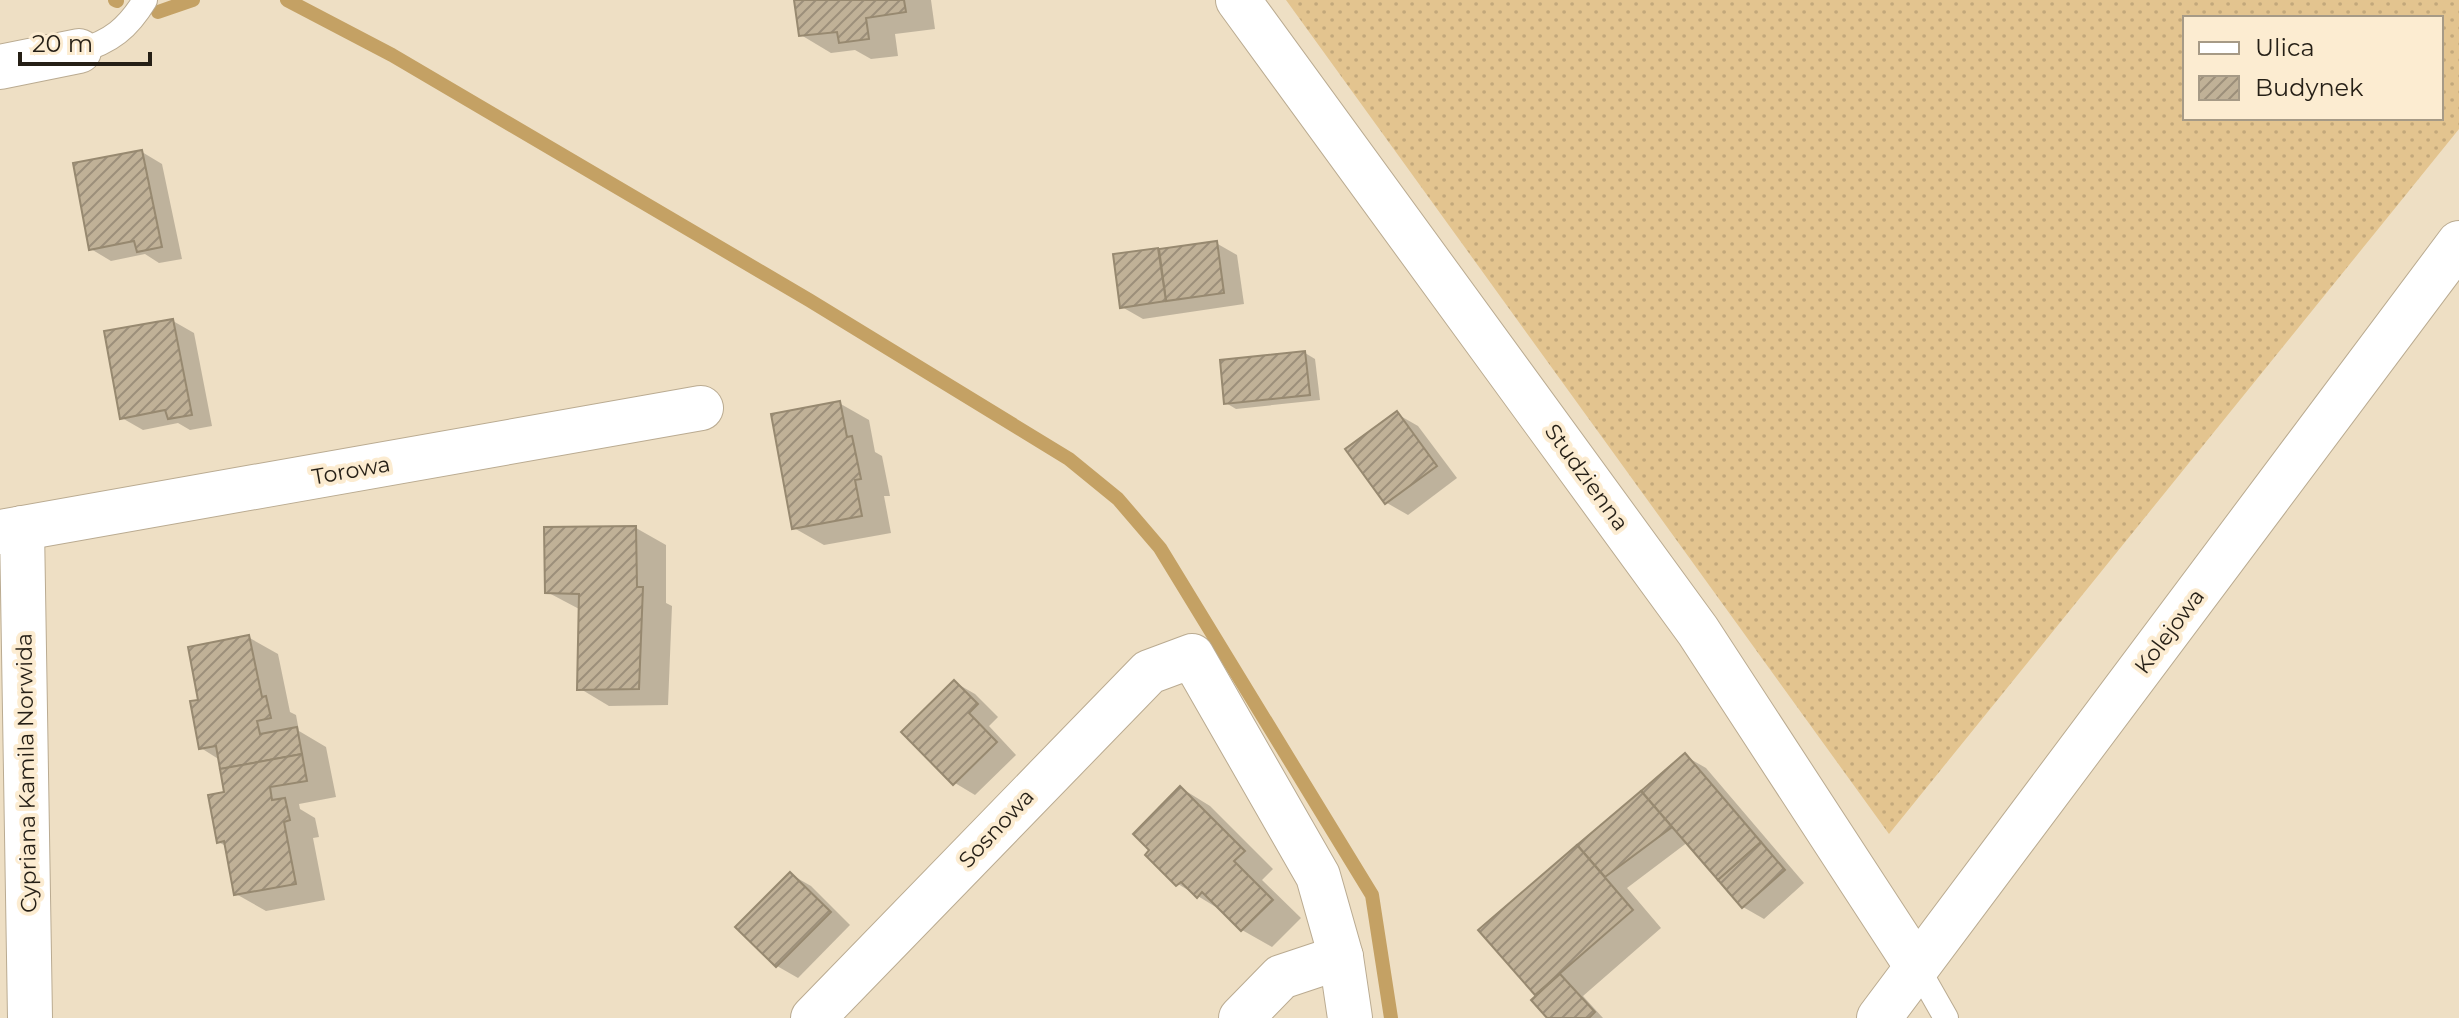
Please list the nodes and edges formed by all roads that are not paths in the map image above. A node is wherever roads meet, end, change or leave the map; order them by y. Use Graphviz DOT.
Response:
graph roads {
  1 [pos="145,0"];
  2 [pos="1238,0"];
  3 [pos="79,51"];
  4 [pos="0,67"];
  5 [pos="2459,243"];
  6 [pos="701,408"];
  7 [pos="11,530"];
  8 [pos="1341,957"];
  9 [pos="1917,967"];
  10 [pos="30,1018"];
  11 [pos="813,1018"];
  12 [pos="1241,1018"];
  13 [pos="1350,1018"];
  14 [pos="1879,1018"];
  15 [pos="1946,1018"];
  1 -- 3 [label="lane"];
  2 -- 9 [label="street, Studzienna"];
  3 -- 4 [label="street"];
  5 -- 9 [label="street, Kolejowa"];
  6 -- 7 [label="street, Torowa"];
  7 -- 10 [label="street, Cypriana Kamila Norwida"];
  8 -- 11 [label="street, Sosnowa"];
  8 -- 12 [label="street"];
  8 -- 13 [label="street"];
  9 -- 14 [label="street, Kolejowa"];
  9 -- 15 [label="lane"];
}
